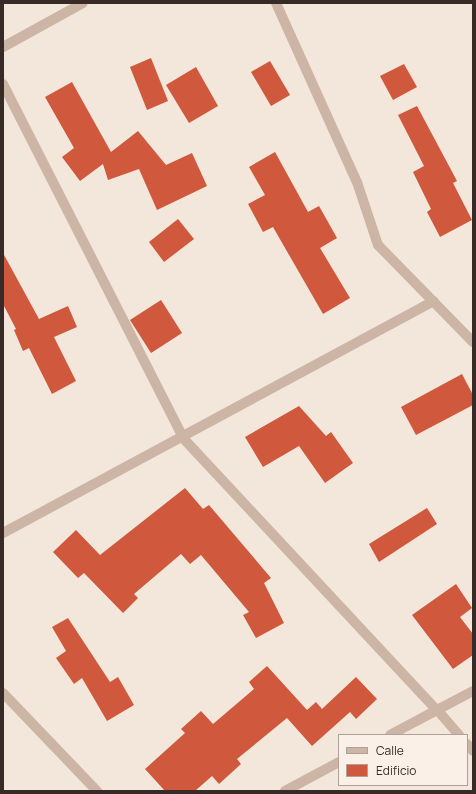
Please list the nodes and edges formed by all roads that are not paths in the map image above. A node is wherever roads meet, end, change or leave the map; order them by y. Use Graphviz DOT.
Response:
graph roads {
  1 [pos="83,3"];
  2 [pos="276,3"];
  3 [pos="3,47"];
  4 [pos="3,84"];
  5 [pos="434,301"];
  6 [pos="473,342"];
  7 [pos="184,438"];
  8 [pos="3,533"];
  9 [pos="473,691"];
  10 [pos="3,693"];
  11 [pos="437,710"];
  12 [pos="392,734"];
  13 [pos="458,734"];
  14 [pos="338,763"];
  15 [pos="97,791"];
  16 [pos="285,791"];
  1 -- 3 [label="street"];
  2 -- 5 [label="street"];
  4 -- 7 [label="street"];
  5 -- 6 [label="street"];
  5 -- 7 [label="street"];
  7 -- 8 [label="street"];
  7 -- 11 [label="street"];
  9 -- 11 [label="street"];
  10 -- 15 [label="street"];
  11 -- 12 [label="street"];
  11 -- 13 [label="street"];
  14 -- 16 [label="street"];
}
